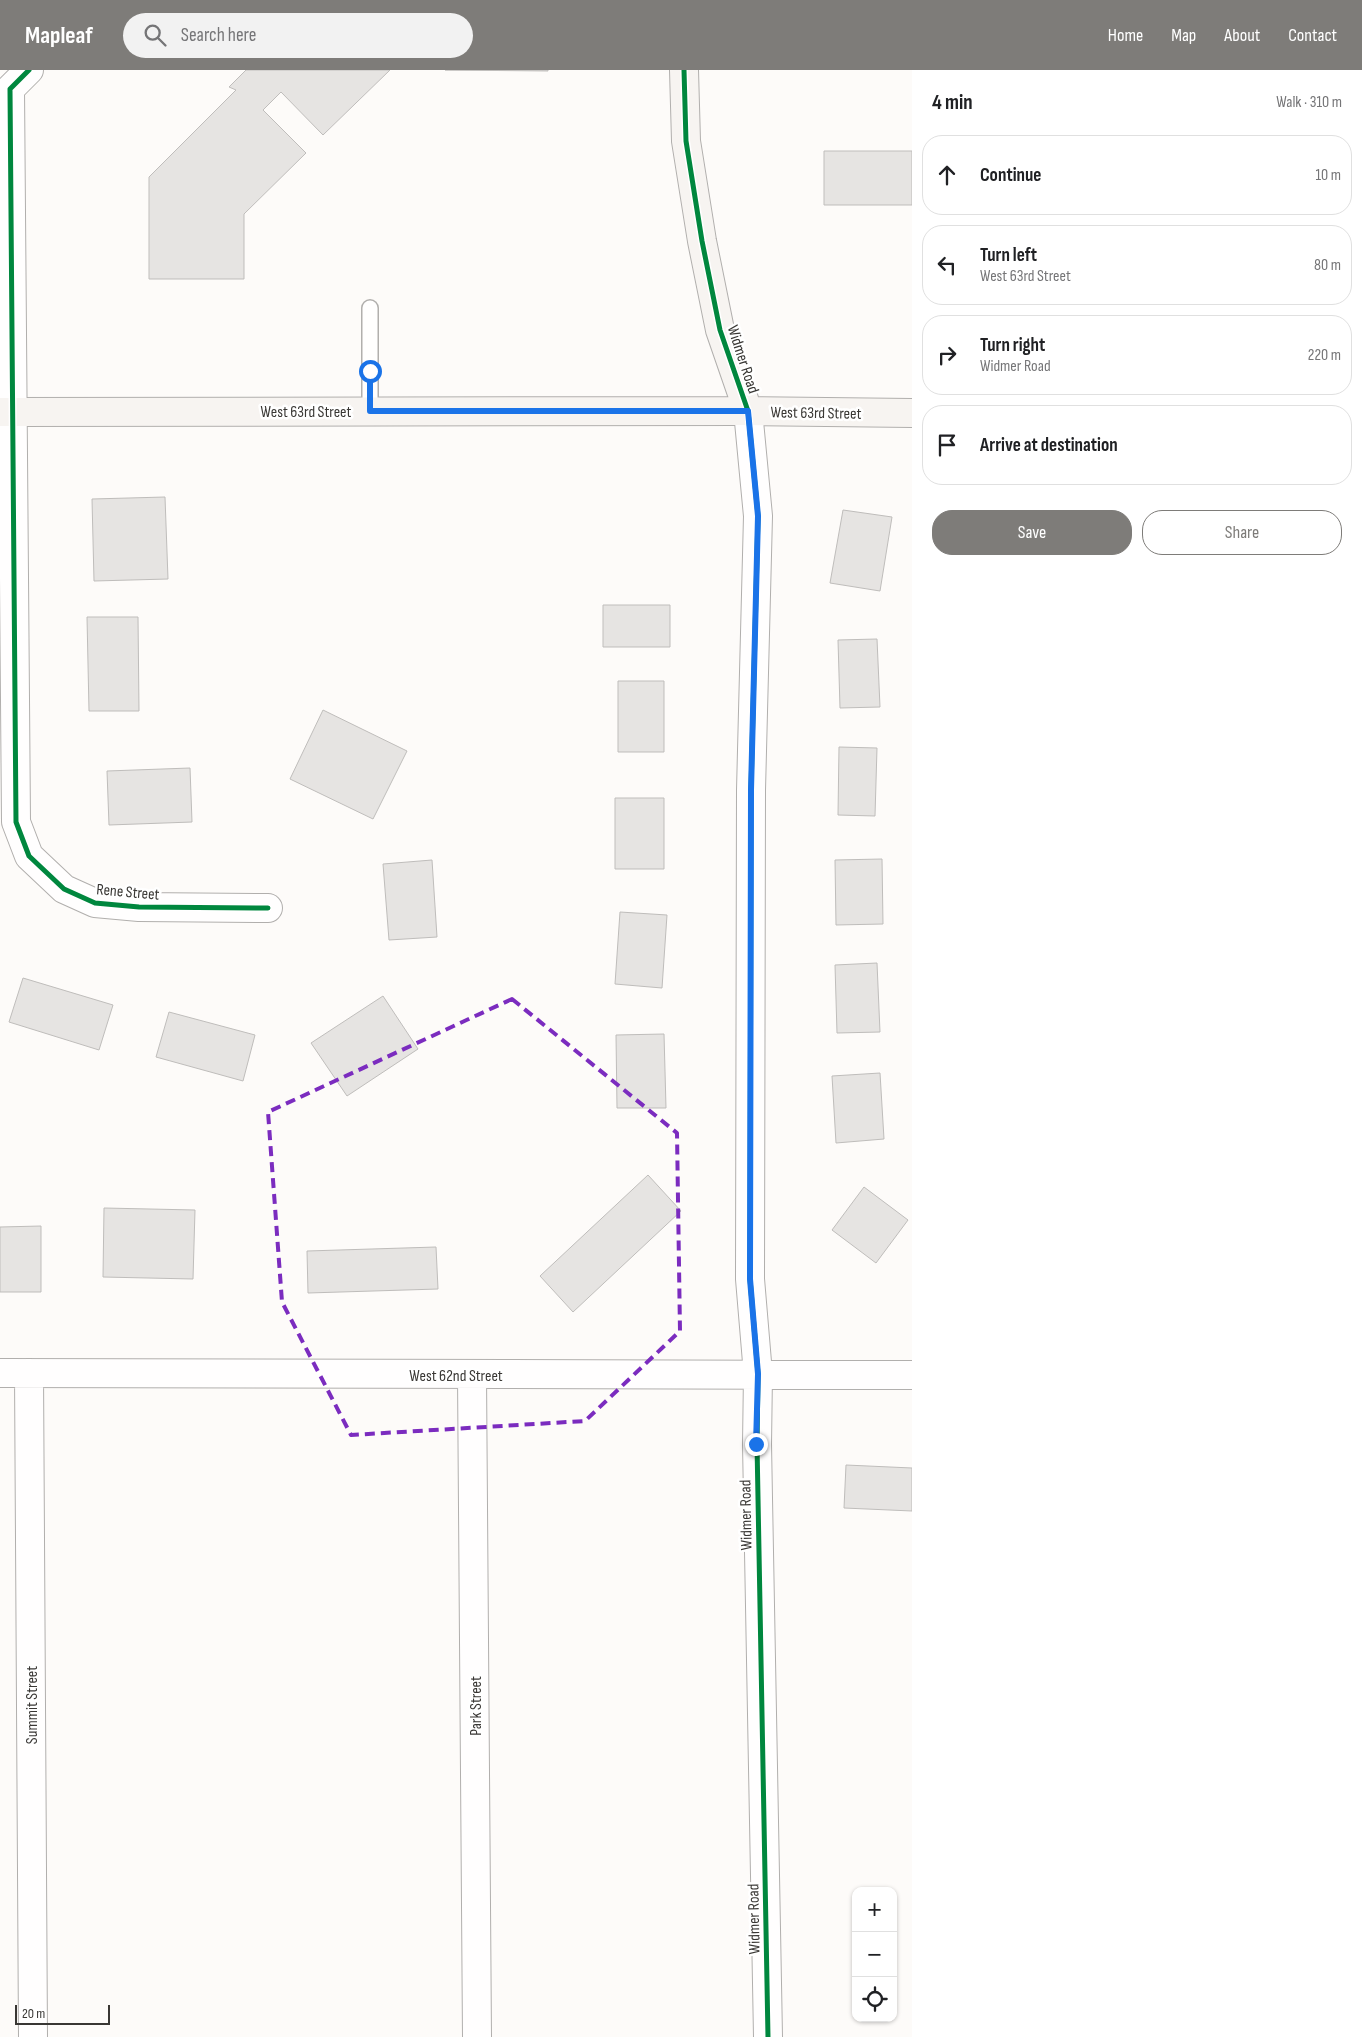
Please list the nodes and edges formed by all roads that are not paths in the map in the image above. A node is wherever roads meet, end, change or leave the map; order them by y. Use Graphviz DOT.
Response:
graph roads {
  1 [pos="29,70"];
  2 [pos="684,70"];
  3 [pos="5,89"];
  4 [pos="370,308"];
  5 [pos="370,411"];
  6 [pos="748,411"];
  7 [pos="6,412"];
  8 [pos="912,413"];
  9 [pos="268,908"];
  10 [pos="0,1373"];
  11 [pos="29,1373"];
  12 [pos="758,1374"];
  13 [pos="472,1375"];
  14 [pos="912,1375"];
  15 [pos="32,2037"];
  16 [pos="477,2037"];
  17 [pos="768,2037"];
  1 -- 3 [label="street"];
  2 -- 6 [label="street, Widmer Road"];
  3 -- 7 [label="street, Rene Street"];
  4 -- 5 [label="lane"];
  5 -- 6 [label="street, West 63rd Street"];
  5 -- 7 [label="street, West 63rd Street"];
  6 -- 8 [label="street, West 63rd Street"];
  6 -- 12 [label="street, Widmer Road"];
  7 -- 9 [label="street, Rene Street"];
  10 -- 11 [label="street, West 62nd Street"];
  11 -- 13 [label="street, West 62nd Street"];
  11 -- 15 [label="street, Summit Street"];
  12 -- 13 [label="street, West 62nd Street"];
  12 -- 14 [label="street, West 62nd Street"];
  12 -- 17 [label="street, Widmer Road"];
  13 -- 16 [label="street, Park Street"];
}
